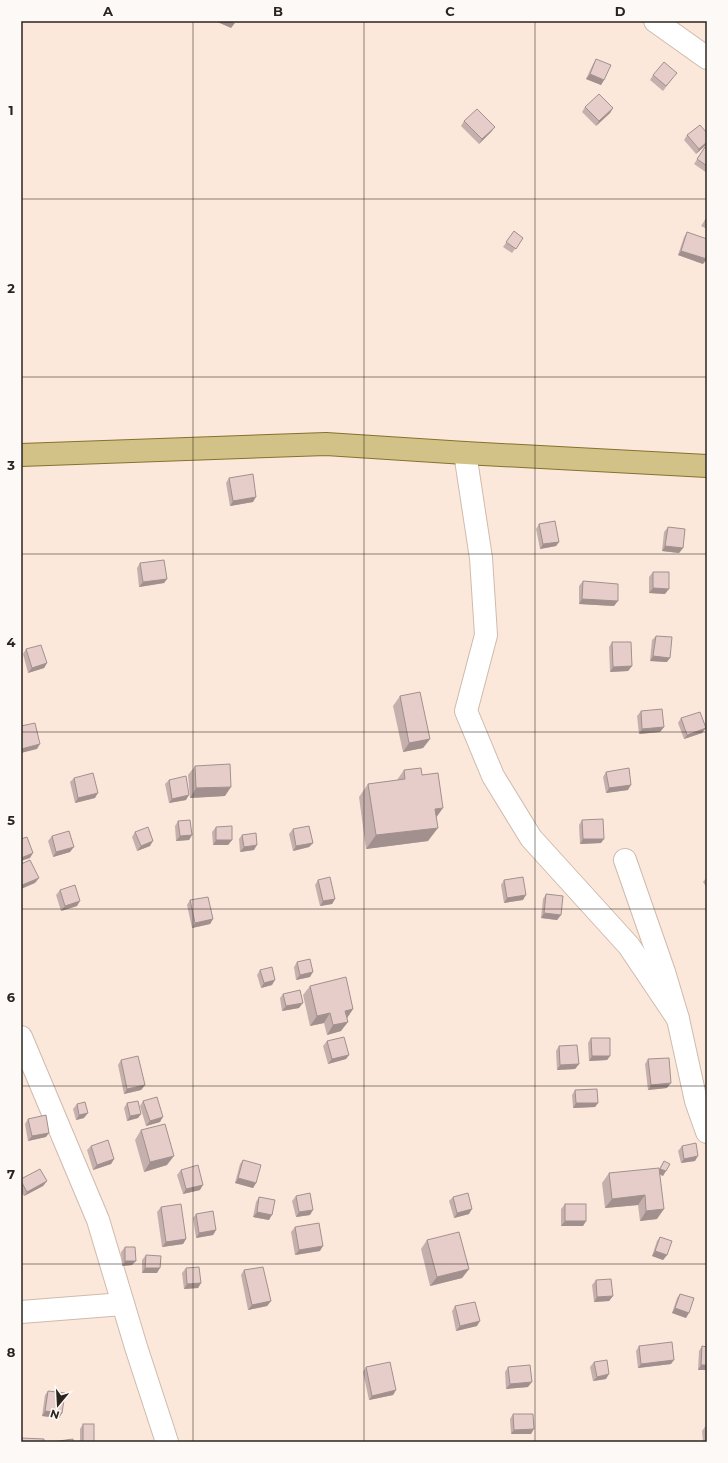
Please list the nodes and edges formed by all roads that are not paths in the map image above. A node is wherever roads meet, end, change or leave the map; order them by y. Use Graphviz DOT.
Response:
graph roads {
  1 [pos="655,21"];
  2 [pos="707,58"];
  3 [pos="465,453"];
  4 [pos="21,455"];
  5 [pos="707,466"];
  6 [pos="625,860"];
  7 [pos="678,1019"];
  8 [pos="21,1037"];
  9 [pos="707,1132"];
  10 [pos="123,1304"];
  11 [pos="21,1312"];
  12 [pos="167,1442"];
  1 -- 2 [label="street"];
  3 -- 4 [label="main road"];
  3 -- 5 [label="main road"];
  3 -- 7 [label="street"];
  6 -- 7 [label="street"];
  7 -- 9 [label="street"];
  8 -- 10 [label="street"];
  10 -- 11 [label="street"];
  10 -- 12 [label="street"];
}
